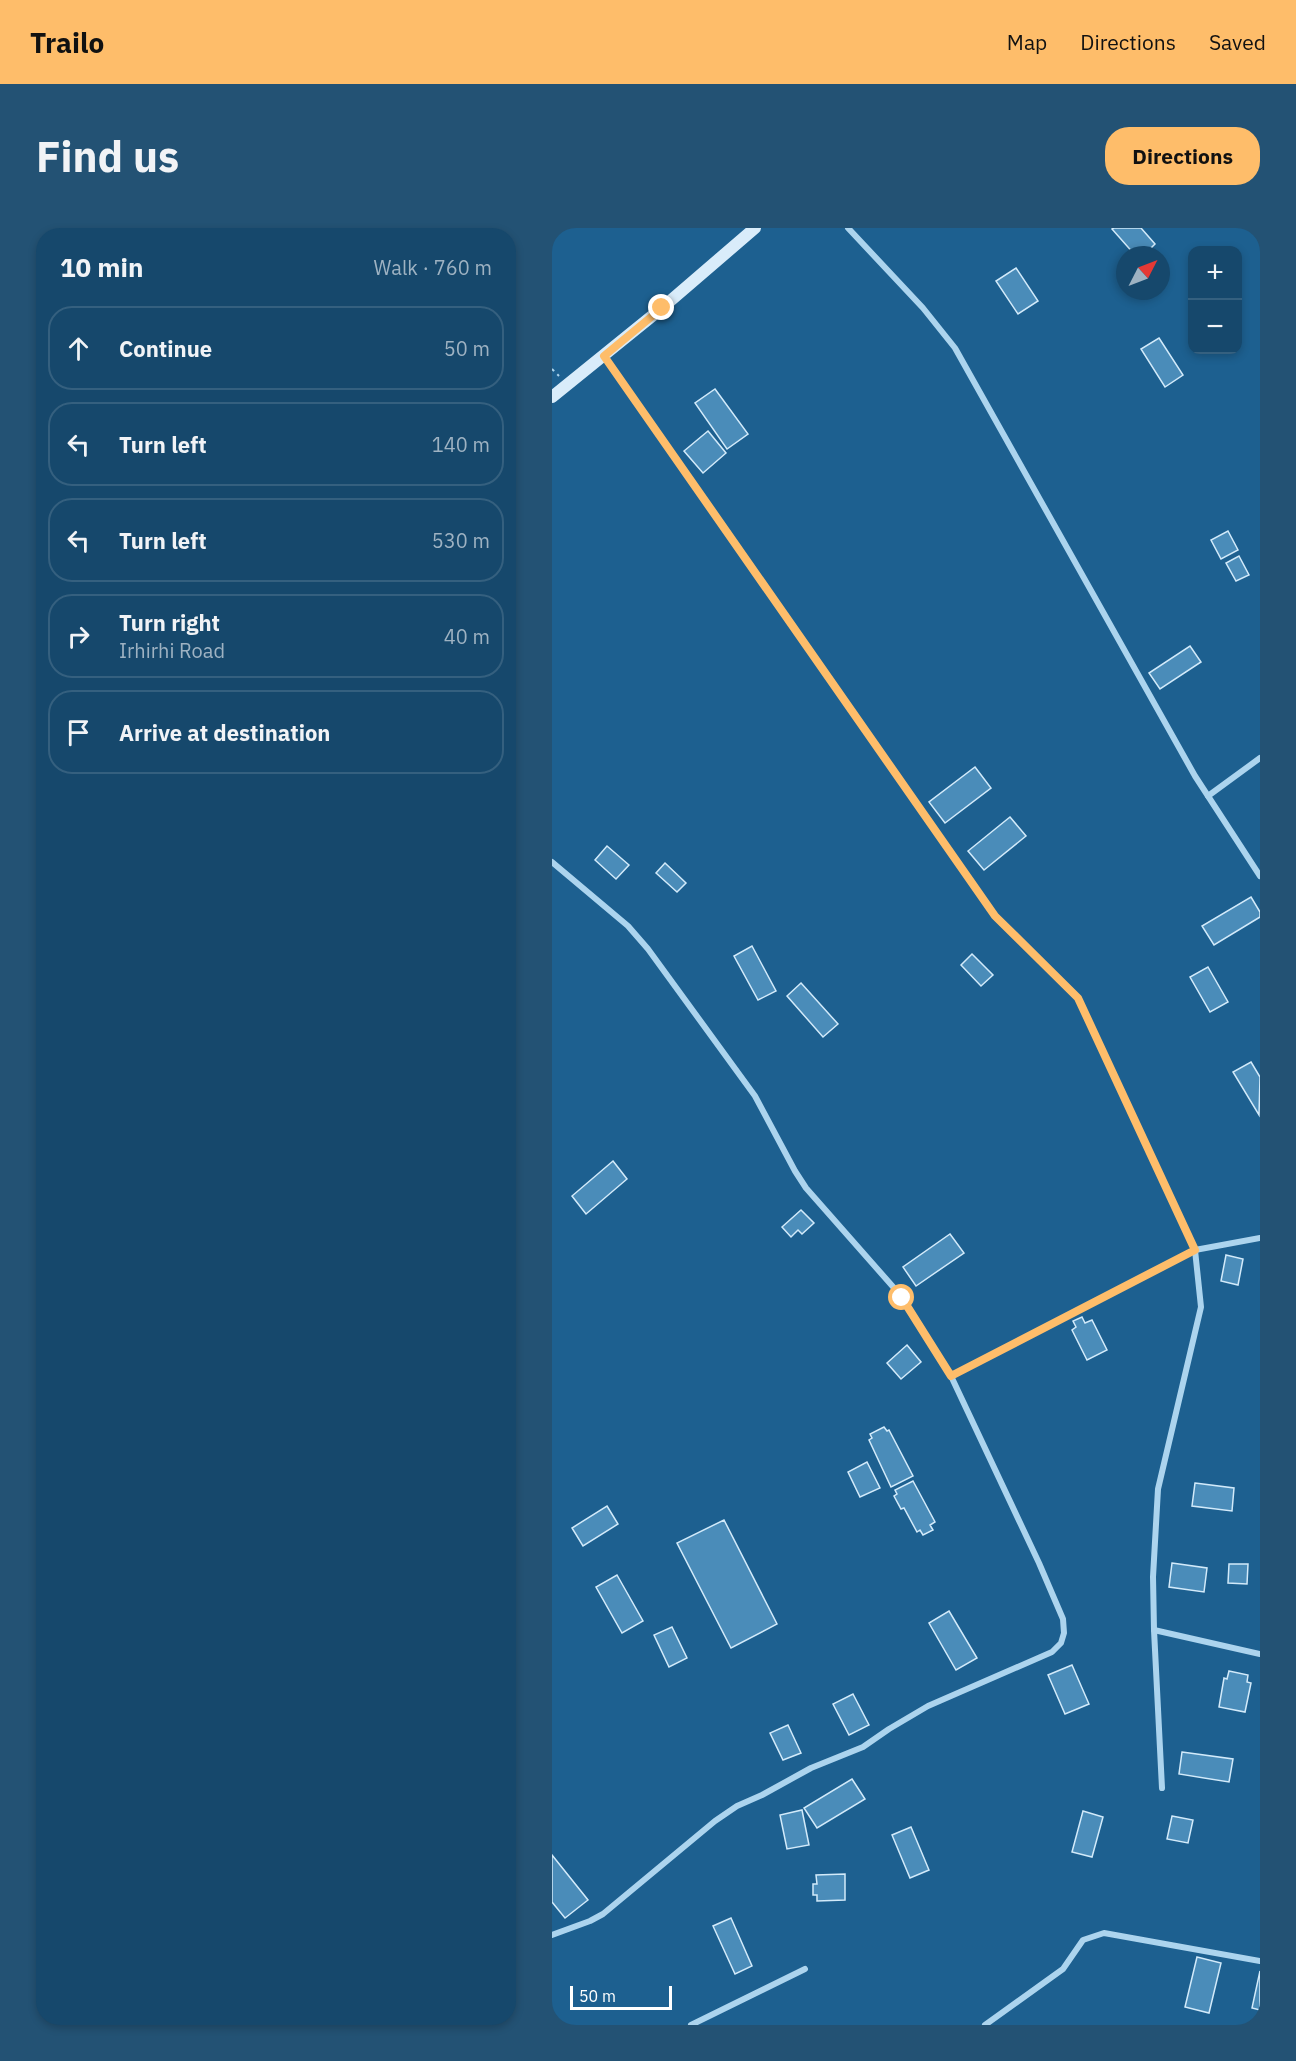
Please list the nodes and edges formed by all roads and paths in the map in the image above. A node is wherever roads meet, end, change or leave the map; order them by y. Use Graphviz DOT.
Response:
graph roads {
  1 [pos="755,228"];
  2 [pos="848,228"];
  3 [pos="604,356"];
  4 [pos="552,398"];
  5 [pos="1260,758"];
  6 [pos="1208,796"];
  7 [pos="552,862"];
  8 [pos="1260,876"];
  9 [pos="1260,1238"];
  10 [pos="1195,1250"];
  11 [pos="951,1376"];
  12 [pos="1154,1630"];
  13 [pos="1260,1654"];
  14 [pos="1162,1788"];
  15 [pos="552,1935"];
  16 [pos="1260,1961"];
  17 [pos="805,1969"];
  18 [pos="691,2025"];
  19 [pos="985,2025"];
  1 -- 3 [label="street"];
  2 -- 6 [label="street"];
  3 -- 4 [label="street"];
  3 -- 10 [label="street"];
  5 -- 6 [label="street"];
  6 -- 8 [label="street"];
  7 -- 11 [label="street"];
  9 -- 10 [label="street"];
  10 -- 11 [label="street"];
  10 -- 12 [label="street"];
  11 -- 15 [label="street"];
  12 -- 13 [label="street"];
  12 -- 14 [label="street"];
  16 -- 19 [label="street"];
  17 -- 18 [label="street"];
}
